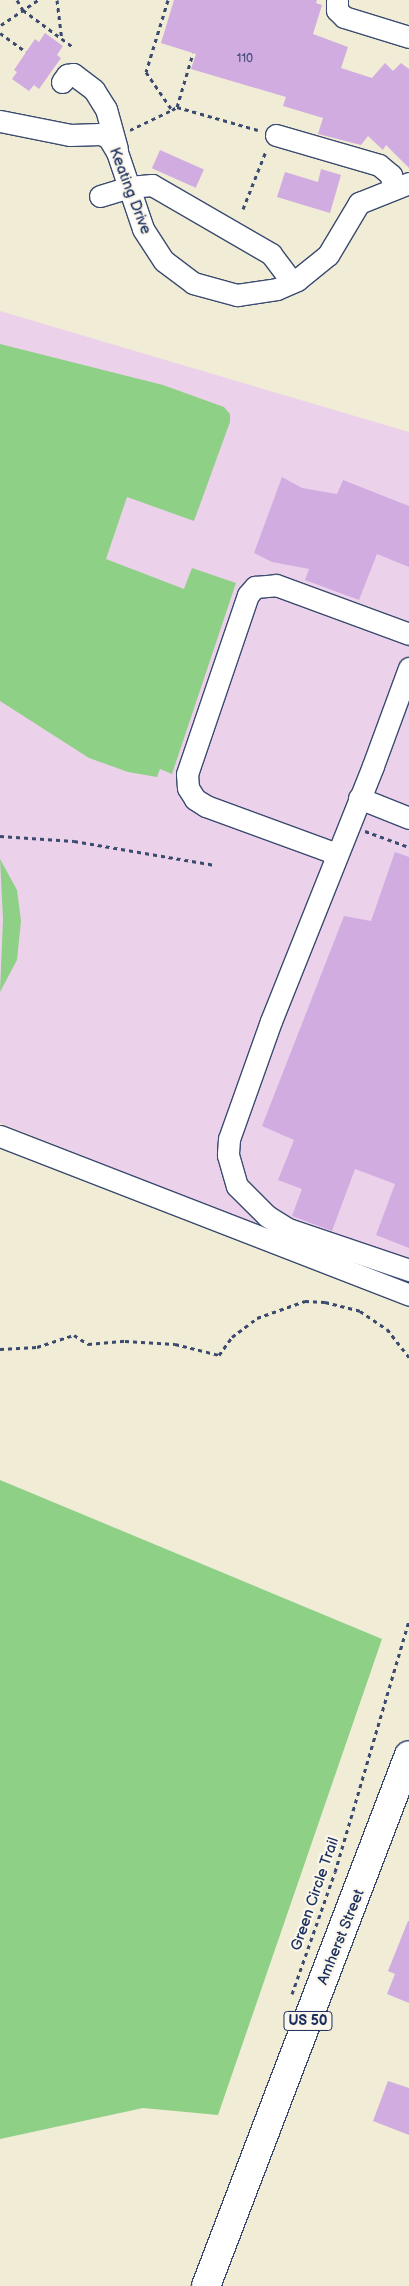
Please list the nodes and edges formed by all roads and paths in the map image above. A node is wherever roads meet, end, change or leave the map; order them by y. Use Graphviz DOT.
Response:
graph roads {
  1 [pos="17,0"];
  2 [pos="38,0"];
  3 [pos="56,0"];
  4 [pos="168,0"];
  5 [pos="337,0"];
  6 [pos="23,10"];
  7 [pos="1,25"];
  8 [pos="0,33"];
  9 [pos="409,37"];
  10 [pos="62,38"];
  11 [pos="73,46"];
  12 [pos="26,52"];
  13 [pos="194,53"];
  14 [pos="62,82"];
  15 [pos="177,107"];
  16 [pos="172,110"];
  17 [pos="0,121"];
  18 [pos="273,134"];
  19 [pos="120,143"];
  20 [pos="401,186"];
  21 [pos="129,187"];
  22 [pos="100,196"];
  23 [pos="243,209"];
  24 [pos="292,282"];
  25 [pos="409,634"];
  26 [pos="409,668"];
  27 [pos="402,707"];
  28 [pos="359,798"];
  29 [pos="409,818"];
  30 [pos="0,836"];
  31 [pos="337,854"];
  32 [pos="215,866"];
  33 [pos="0,1136"];
  34 [pos="409,1270"];
  35 [pos="409,1295"];
  36 [pos="0,1349"];
  37 [pos="409,1357"];
  38 [pos="409,1621"];
  39 [pos="408,1763"];
  40 [pos="290,2000"];
  41 [pos="206,2286"];
  1 -- 6 [label="path"];
  2 -- 6 [label="path"];
  3 -- 10 [label="path"];
  4 -- 16 [label="path"];
  5 -- 9 [label="lane"];
  6 -- 7 [label="path"];
  6 -- 10 [label="path"];
  8 -- 12 [label="path"];
  10 -- 11 [label="path"];
  13 -- 15 [label="path"];
  14 -- 19 [label="lane"];
  15 -- 16 [label="path"];
  15 -- 18 [label="path"];
  16 -- 19 [label="path"];
  17 -- 19 [label="lane, Keating Drive"];
  18 -- 20 [label="lane"];
  18 -- 23 [label="path"];
  19 -- 21 [label="lane, Keating Drive"];
  20 -- 24 [label="lane, Keating Drive"];
  21 -- 22 [label="lane"];
  21 -- 24 [label="lane"];
  21 -- 24 [label="lane, Keating Drive"];
  25 -- 31 [label="lane"];
  26 -- 27 [label="lane"];
  27 -- 28 [label="lane"];
  28 -- 29 [label="lane"];
  28 -- 31 [label="lane"];
  30 -- 32 [label="path"];
  31 -- 34 [label="lane"];
  33 -- 35 [label="lane"];
  36 -- 37 [label="path"];
  38 -- 40 [label="path, Green Circle Trail"];
  39 -- 41 [label="main road, Amherst Street / US 50"];
}
